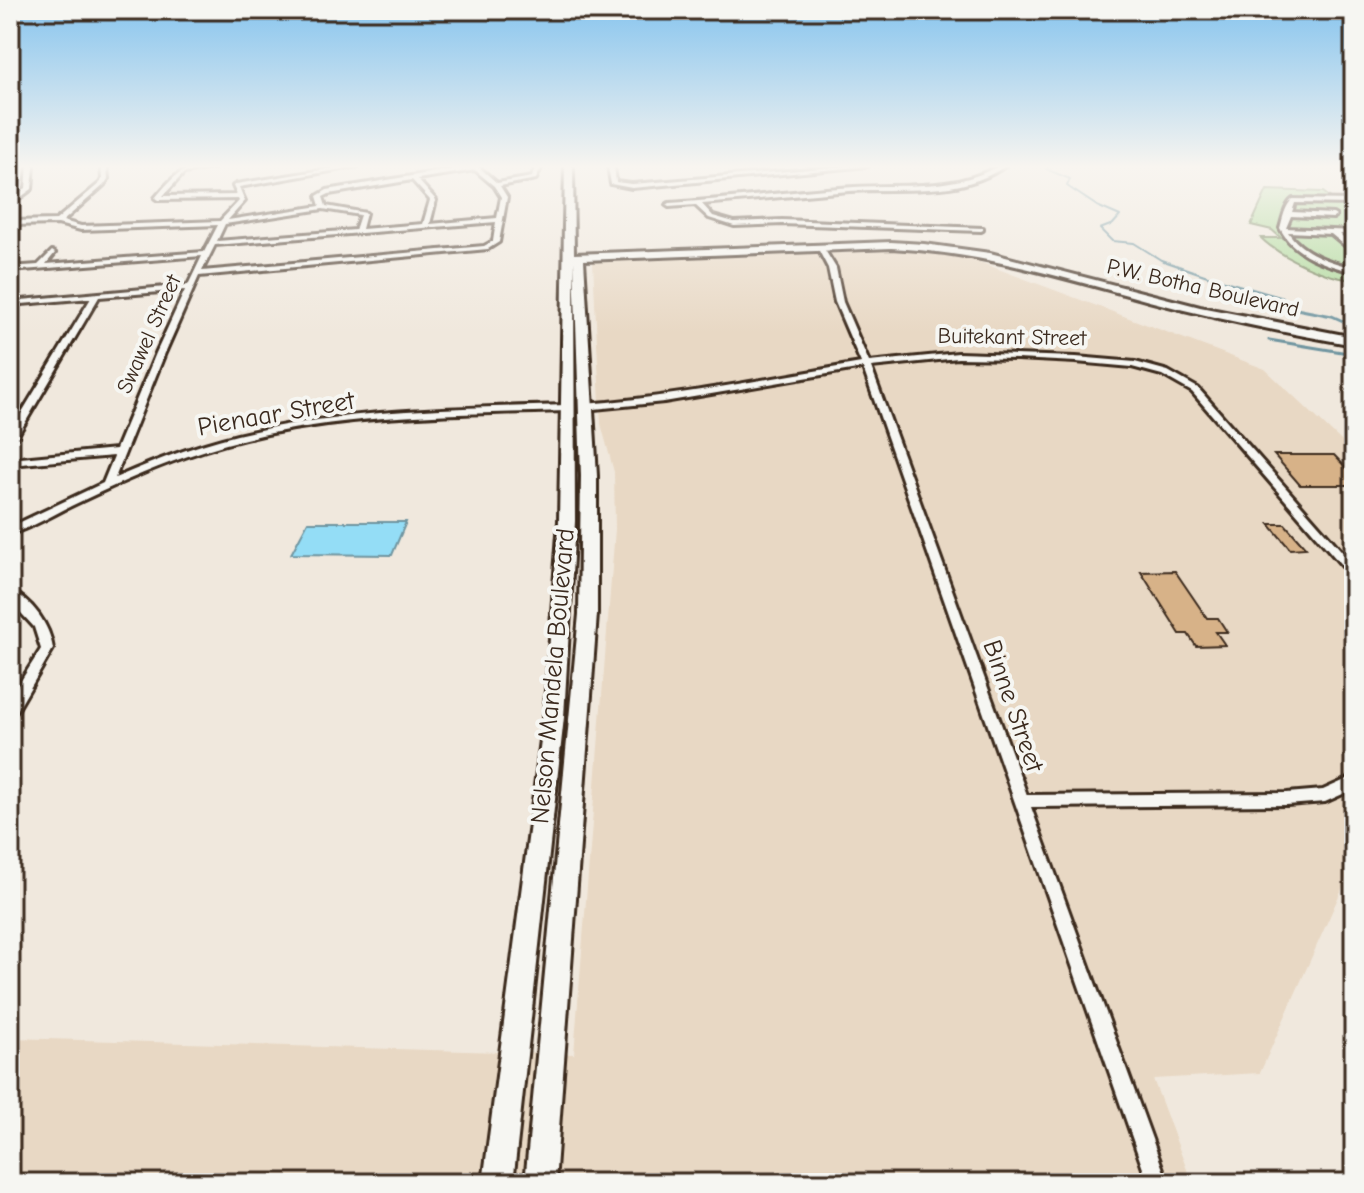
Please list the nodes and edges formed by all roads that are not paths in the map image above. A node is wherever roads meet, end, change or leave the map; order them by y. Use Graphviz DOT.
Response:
graph roads {
  1 [pos="58,222"];
  2 [pos="230,222"];
  3 [pos="361,222"];
  4 [pos="427,222"];
  5 [pos="475,222"];
  6 [pos="499,222"];
  7 [pos="574,222"];
  8 [pos="724,222"];
  9 [pos="782,222"];
  10 [pos="1285,222"];
  11 [pos="10,223"];
  12 [pos="222,223"];
  13 [pos="426,225"];
  14 [pos="920,227"];
  15 [pos="981,229"];
  16 [pos="1283,230"];
  17 [pos="358,231"];
  18 [pos="1333,232"];
  19 [pos="1354,233"];
  20 [pos="214,243"];
  21 [pos="926,246"];
  22 [pos="820,247"];
  23 [pos="1354,251"];
  24 [pos="52,253"];
  25 [pos="207,254"];
  26 [pos="573,257"];
  27 [pos="39,268"];
  28 [pos="10,269"];
  29 [pos="1354,270"];
  30 [pos="196,274"];
  31 [pos="190,287"];
  32 [pos="97,295"];
  33 [pos="10,303"];
  34 [pos="1354,341"];
  35 [pos="866,365"];
  36 [pos="575,407"];
  37 [pos="10,440"];
  38 [pos="120,452"];
  39 [pos="10,462"];
  40 [pos="107,486"];
  41 [pos="10,531"];
  42 [pos="1354,572"];
  43 [pos="10,594"];
  44 [pos="10,710"];
  45 [pos="1354,782"];
  46 [pos="1021,801"];
  47 [pos="498,1183"];
  48 [pos="540,1183"];
  49 [pos="1158,1183"];
  1 -- 11 [label="street"];
  1 -- 12 [label="street"];
  2 -- 12 [label="street"];
  3 -- 17 [label="street"];
  4 -- 13 [label="street"];
  5 -- 13 [label="street"];
  6 -- 30 [label="street"];
  7 -- 26 [label="street, Nelson Mandela Boulevard"];
  8 -- 9 [label="street"];
  9 -- 14 [label="street"];
  10 -- 16 [label="street"];
  12 -- 20 [label="street, Swawel Street"];
  13 -- 17 [label="street"];
  14 -- 15 [label="street"];
  14 -- 21 [label="street"];
  16 -- 18 [label="street"];
  16 -- 29 [label="street"];
  17 -- 20 [label="street"];
  18 -- 19 [label="street"];
  18 -- 23 [label="street"];
  20 -- 25 [label="street, Swawel Street"];
  21 -- 22 [label="street, P.W. Botha Boulevard"];
  21 -- 34 [label="street, P.W. Botha Boulevard"];
  22 -- 26 [label="street, P.W. Botha Boulevard"];
  22 -- 35 [label="street, Binne Street"];
  24 -- 27 [label="street"];
  25 -- 27 [label="street"];
  25 -- 30 [label="street, Swawel Street"];
  26 -- 36 [label="street, Nelson Mandela Boulevard"];
  27 -- 28 [label="street"];
  30 -- 31 [label="street, Swawel Street"];
  31 -- 32 [label="street"];
  31 -- 38 [label="street, Swawel Street"];
  32 -- 33 [label="street"];
  32 -- 37 [label="street"];
  35 -- 36 [label="street, Buitekant Street"];
  35 -- 42 [label="street, Buitekant Street"];
  35 -- 46 [label="street, Binne Street"];
  36 -- 40 [label="street, Pienaar Street"];
  36 -- 47 [label="street, Nelson Mandela Boulevard"];
  36 -- 48 [label="street, Nelson Mandela Boulevard"];
  38 -- 39 [label="street"];
  38 -- 40 [label="street, Swawel Street"];
  40 -- 41 [label="street, Pienaar Street"];
  43 -- 44 [label="street"];
  45 -- 46 [label="street"];
  46 -- 49 [label="street, Binne Street"];
}
